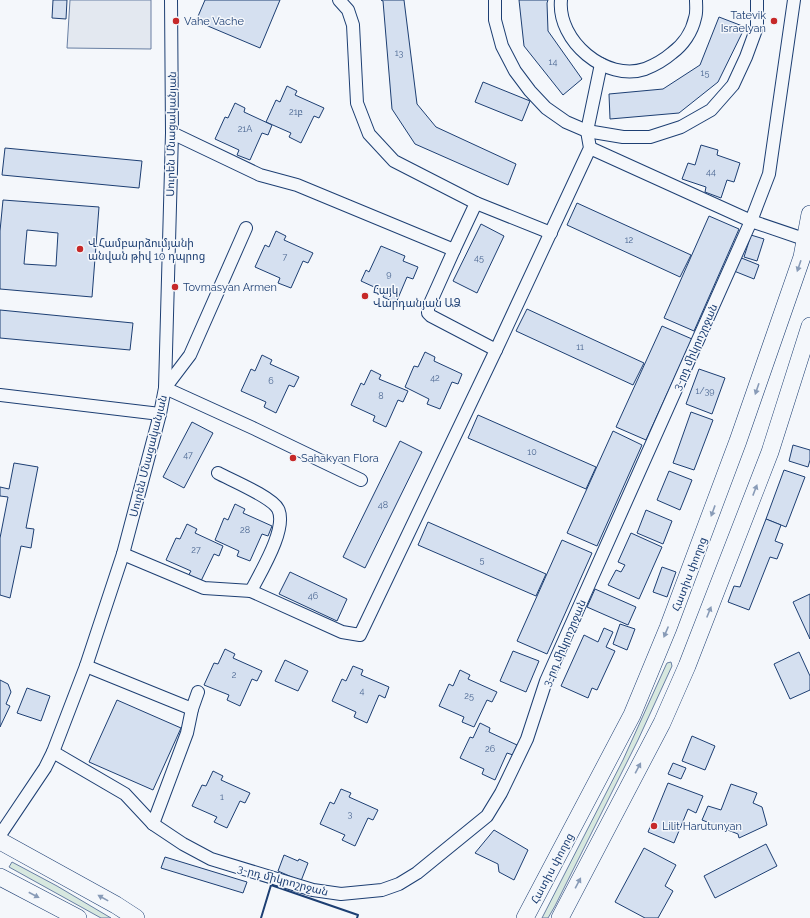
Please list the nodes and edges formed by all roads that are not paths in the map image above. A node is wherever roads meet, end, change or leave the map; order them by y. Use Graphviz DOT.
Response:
graph roads {
  1 [pos="172,0"];
  2 [pos="339,0"];
  3 [pos="495,0"];
  4 [pos="560,0"];
  5 [pos="696,0"];
  6 [pos="757,0"];
  7 [pos="794,0"];
  8 [pos="601,64"];
  9 [pos="587,131"];
  10 [pos="172,133"];
  11 [pos="590,148"];
  12 [pos="476,203"];
  13 [pos="810,214"];
  14 [pos="751,221"];
  15 [pos="246,228"];
  16 [pos="551,232"];
  17 [pos="808,240"];
  18 [pos="454,250"];
  19 [pos="810,326"];
  20 [pos="496,350"];
  21 [pos="165,388"];
  22 [pos="0,395"];
  23 [pos="160,414"];
  24 [pos="218,474"];
  25 [pos="361,480"];
  26 [pos="123,554"];
  27 [pos="251,591"];
  28 [pos="86,666"];
  29 [pos="198,692"];
  30 [pos="192,709"];
  31 [pos="53,752"];
  32 [pos="153,824"];
  33 [pos="0,835"];
  34 [pos="0,840"];
  35 [pos="0,877"];
  36 [pos="78,918"];
  37 [pos="136,918"];
  38 [pos="525,918"];
  39 [pos="560,918"];
  1 -- 10 [label="street, Սուրեն Մնացականյան"];
  2 -- 12 [label="street"];
  3 -- 9 [label="street"];
  4 -- 8 [label="street"];
  5 -- 8 [label="street"];
  6 -- 9 [label="street"];
  7 -- 14 [label="street, 3-րդ միկրոշրջան"];
  8 -- 9 [label="street"];
  9 -- 11 [label="street"];
  10 -- 18 [label="street"];
  10 -- 21 [label="street, Սուրեն Մնացականյան"];
  11 -- 14 [label="street"];
  11 -- 16 [label="street"];
  12 -- 16 [label="street"];
  12 -- 18 [label="street"];
  13 -- 17 [label="main road, Հատիս փողոց"];
  14 -- 17 [label="street"];
  14 -- 32 [label="street, 3-րդ միկրոշրջան"];
  15 -- 21 [label="street"];
  16 -- 20 [label="street"];
  17 -- 38 [label="main road, Հատիս փողոց, one-way"];
  18 -- 20 [label="street"];
  39 -- 19 [label="main road, one-way"];
  20 -- 27 [label="street"];
  21 -- 23 [label="street, Սուրեն Մնացականյան"];
  21 -- 25 [label="street"];
  22 -- 23 [label="street"];
  23 -- 26 [label="street, Սուրեն Մնացականյան"];
  24 -- 27 [label="street"];
  26 -- 27 [label="street"];
  26 -- 28 [label="street, Սուրեն Մնացականյան"];
  28 -- 30 [label="street"];
  28 -- 31 [label="street, Սուրեն Մնացականյան"];
  29 -- 30 [label="street"];
  30 -- 32 [label="street"];
  31 -- 32 [label="street, 3-րդ միկրոշրջան"];
  31 -- 33 [label="street, Սուրեն Մնացականյան"];
  37 -- 34 [label="main road, one-way"];
  35 -- 36 [label="main road, one-way"];
}
